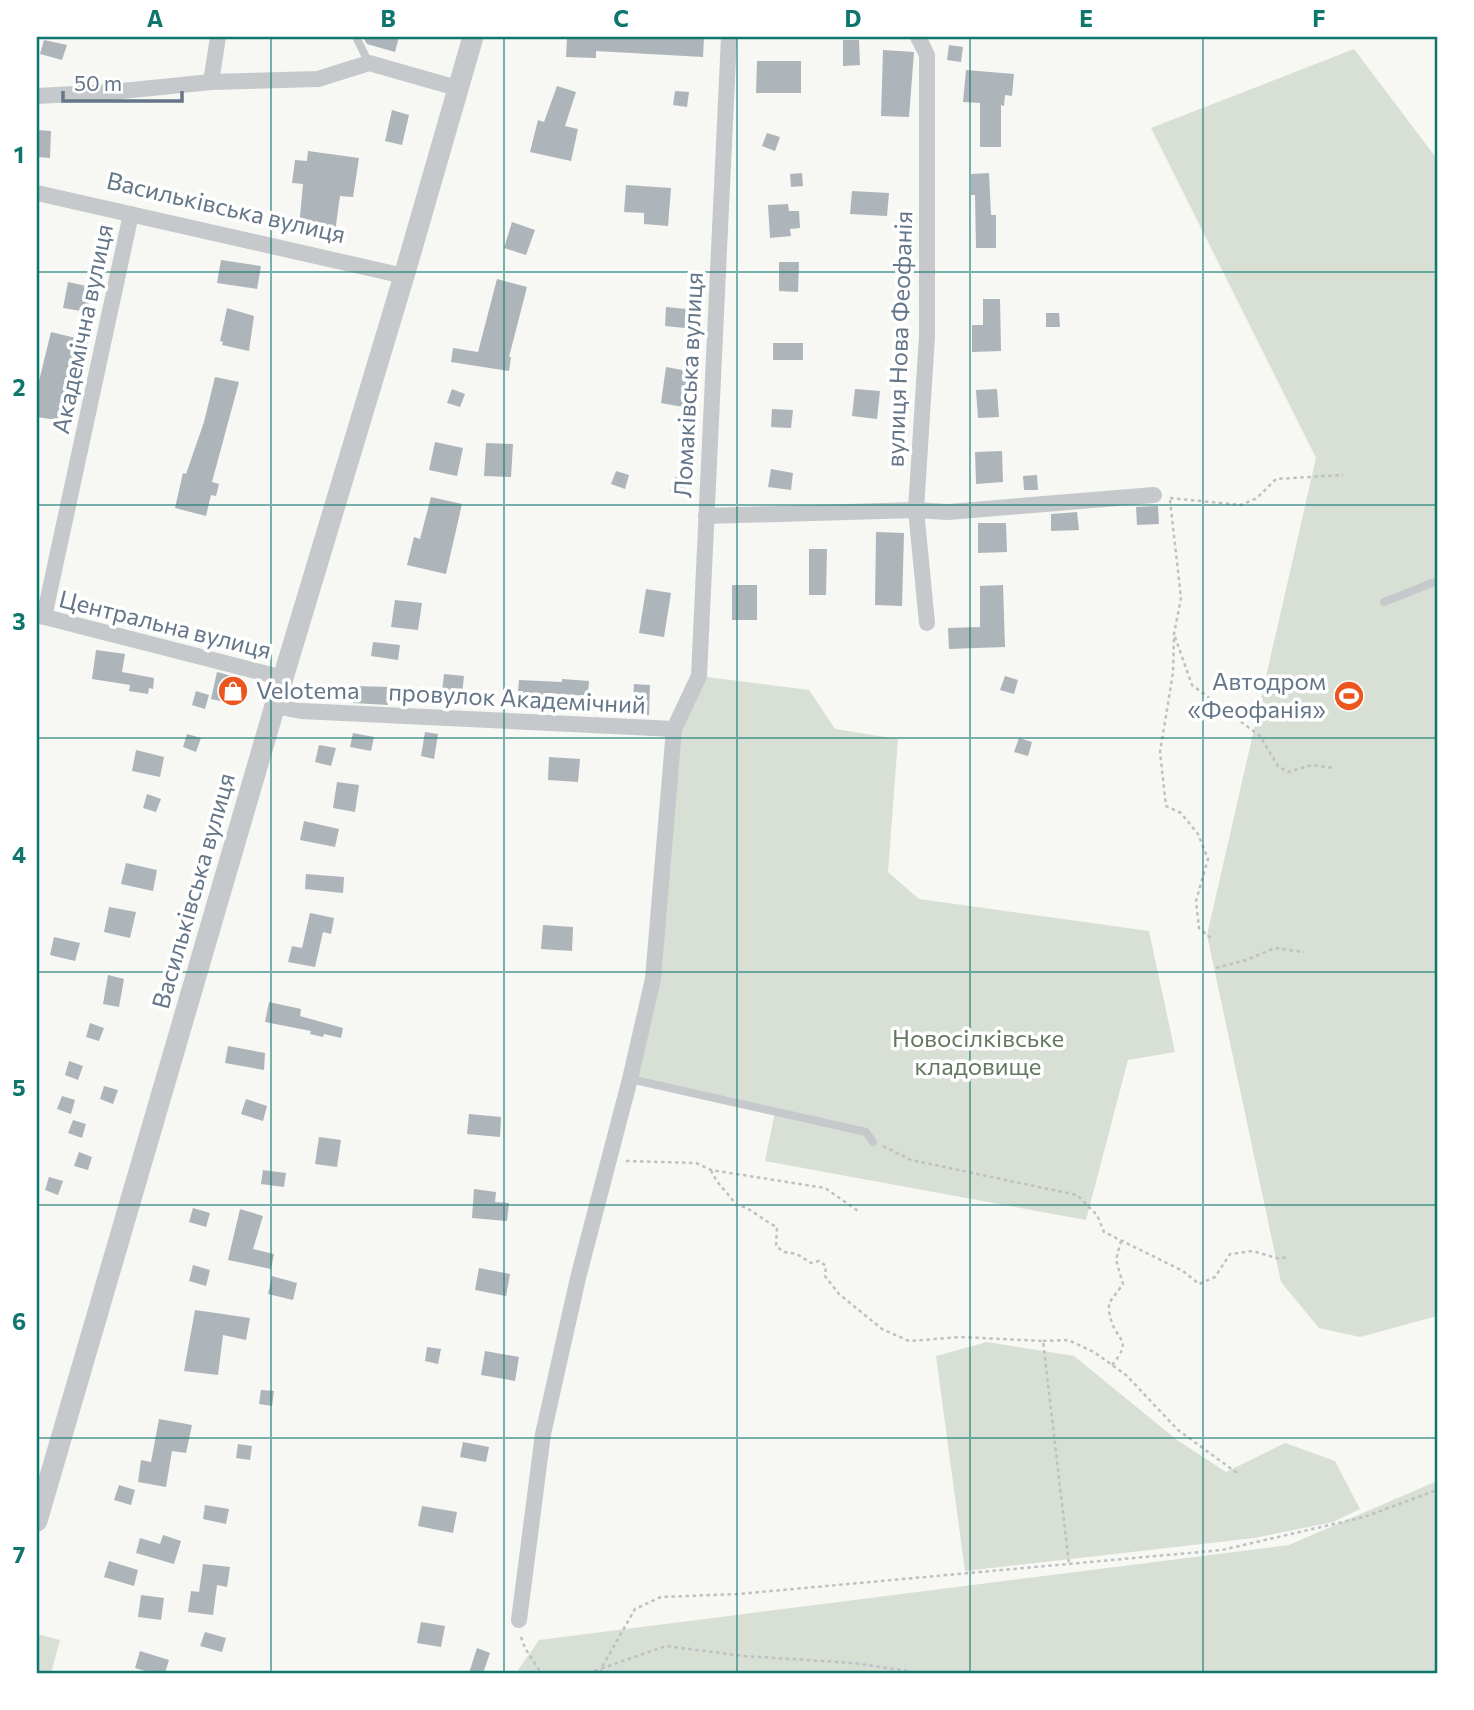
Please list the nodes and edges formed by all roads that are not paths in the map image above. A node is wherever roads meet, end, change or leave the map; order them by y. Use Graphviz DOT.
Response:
graph roads {
  1 [pos="218,37"];
  2 [pos="356,37"];
  3 [pos="473,37"];
  4 [pos="729,37"];
  5 [pos="918,37"];
  6 [pos="369,63"];
  7 [pos="211,82"];
  8 [pos="457,88"];
  9 [pos="37,96"];
  10 [pos="37,193"];
  11 [pos="131,214"];
  12 [pos="404,276"];
  13 [pos="1162,496"];
  14 [pos="916,510"];
  15 [pos="706,516"];
  16 [pos="1437,581"];
  17 [pos="1384,602"];
  18 [pos="40,616"];
  19 [pos="927,623"];
  20 [pos="283,678"];
  21 [pos="275,706"];
  22 [pos="674,729"];
  23 [pos="630,1079"];
  24 [pos="873,1142"];
  25 [pos="37,1521"];
  26 [pos="519,1620"];
  1 -- 7 [label="street"];
  2 -- 6 [label="lane"];
  3 -- 8 [label="street, Васильківська вулиця"];
  4 -- 15 [label="street, Ломаківська вулиця"];
  5 -- 14 [label="street, вулиця Нова Феофанія"];
  6 -- 7 [label="street"];
  6 -- 8 [label="street"];
  7 -- 9 [label="street"];
  8 -- 12 [label="street, Васильківська вулиця"];
  10 -- 11 [label="street, Васильківська вулиця"];
  11 -- 12 [label="street, Васильківська вулиця"];
  11 -- 18 [label="street, Академічна вулиця"];
  12 -- 20 [label="street, Васильківська вулиця"];
  13 -- 14 [label="street"];
  14 -- 15 [label="street"];
  14 -- 19 [label="street, вулиця Нова Феофанія"];
  15 -- 22 [label="street, Ломаківська вулиця"];
  16 -- 17 [label="lane"];
  18 -- 20 [label="street, Центральна вулиця"];
  20 -- 21 [label="street, Васильківська вулиця"];
  21 -- 22 [label="street, провулок Академічний"];
  21 -- 25 [label="street, Васильківська вулиця"];
  22 -- 23 [label="street"];
  23 -- 24 [label="lane"];
  23 -- 26 [label="street"];
}
